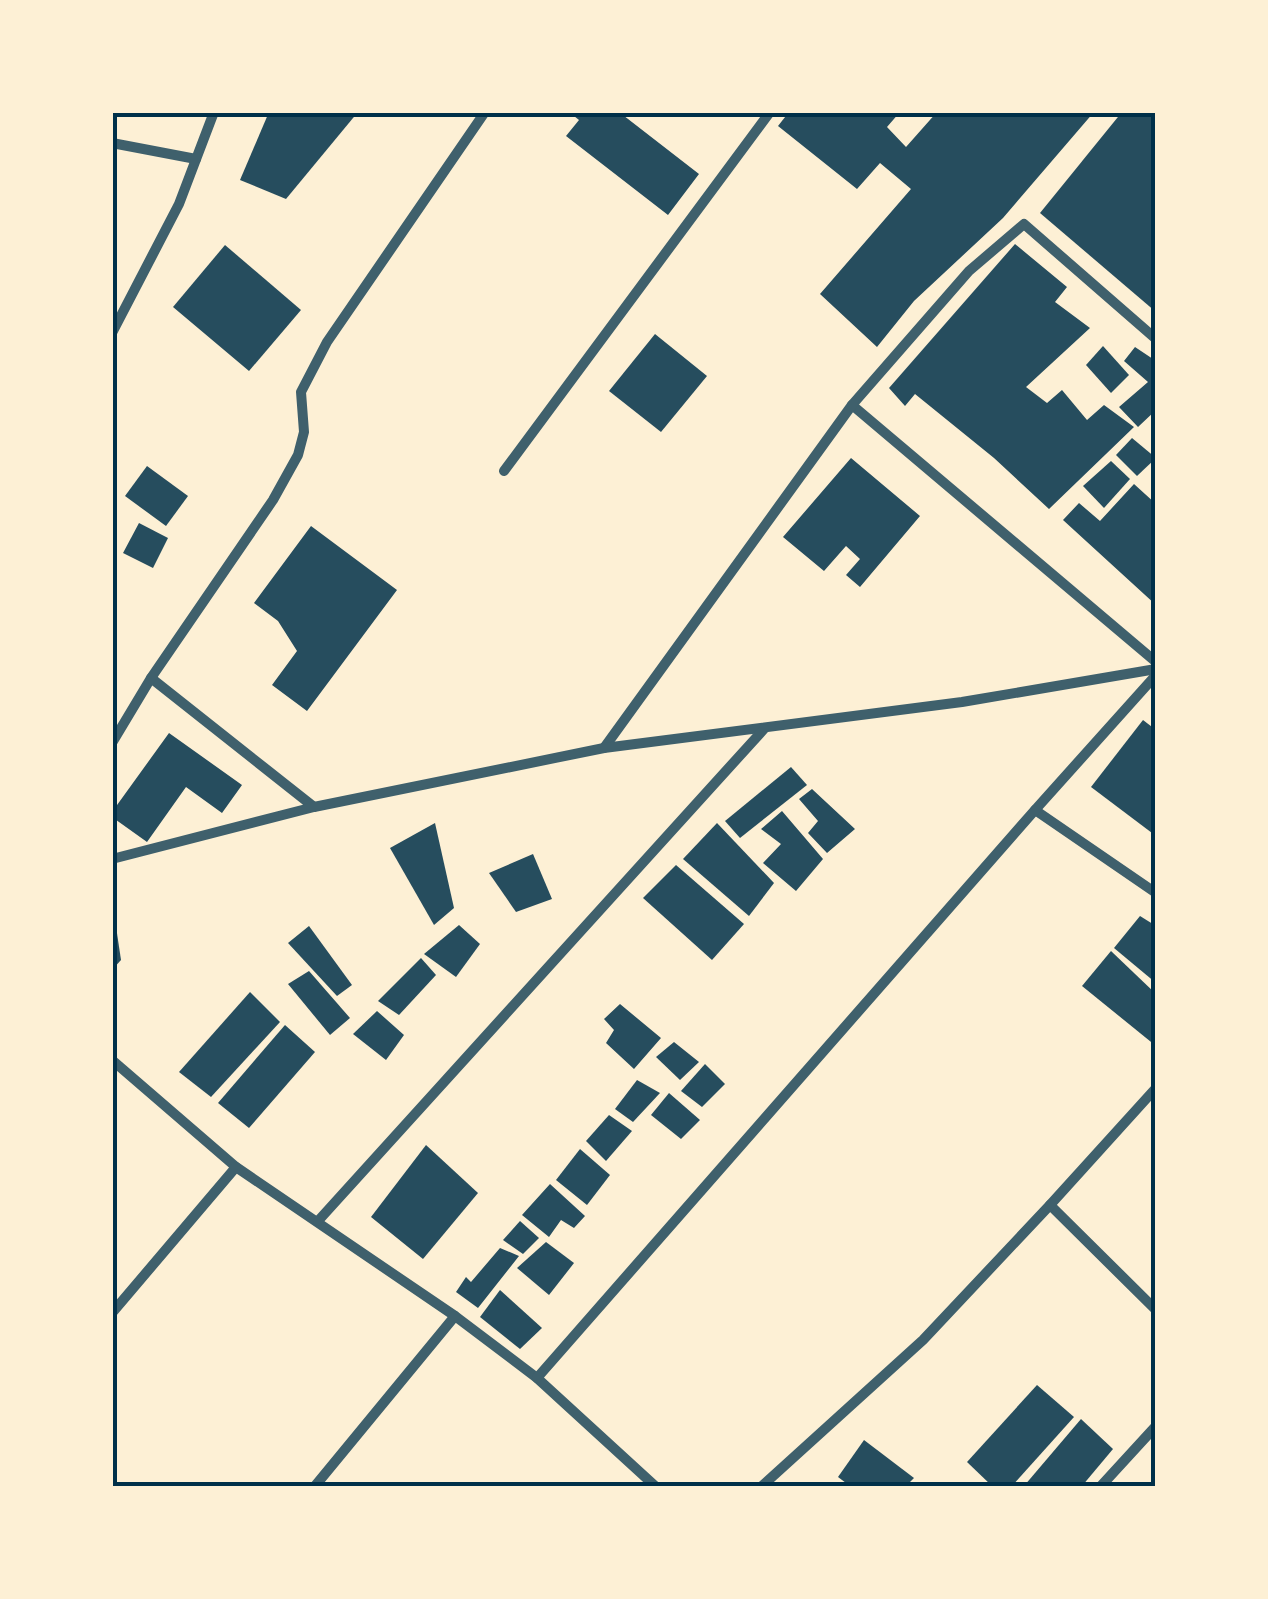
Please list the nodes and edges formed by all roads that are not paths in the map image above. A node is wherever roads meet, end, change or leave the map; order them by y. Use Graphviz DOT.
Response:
graph roads {
  1 [pos="214,112"];
  2 [pos="485,112"];
  3 [pos="770,112"];
  4 [pos="112,143"];
  5 [pos="196,159"];
  6 [pos="112,333"];
  7 [pos="1156,339"];
  8 [pos="852,406"];
  9 [pos="504,471"];
  10 [pos="1156,669"];
  11 [pos="152,678"];
  12 [pos="764,728"];
  13 [pos="112,742"];
  14 [pos="604,748"];
  15 [pos="314,807"];
  16 [pos="1035,810"];
  17 [pos="112,860"];
  18 [pos="1156,892"];
  19 [pos="112,1060"];
  20 [pos="1156,1088"];
  21 [pos="236,1166"];
  22 [pos="1050,1204"];
  23 [pos="318,1221"];
  24 [pos="1156,1310"];
  25 [pos="112,1312"];
  26 [pos="454,1316"];
  27 [pos="537,1378"];
  28 [pos="1156,1426"];
  29 [pos="315,1486"];
  30 [pos="656,1486"];
  31 [pos="762,1486"];
  32 [pos="1101,1486"];
  1 -- 5 [label="street"];
  2 -- 11 [label="street"];
  3 -- 9 [label="street"];
  4 -- 5 [label="street"];
  5 -- 6 [label="street"];
  7 -- 8 [label="street"];
  8 -- 10 [label="street"];
  8 -- 14 [label="street"];
  10 -- 12 [label="street"];
  10 -- 16 [label="street"];
  11 -- 13 [label="street"];
  11 -- 15 [label="street"];
  12 -- 14 [label="street"];
  12 -- 23 [label="street"];
  14 -- 15 [label="street"];
  15 -- 17 [label="street"];
  16 -- 18 [label="street"];
  16 -- 27 [label="street"];
  19 -- 21 [label="street"];
  20 -- 22 [label="street"];
  21 -- 23 [label="street"];
  21 -- 25 [label="street"];
  22 -- 24 [label="street"];
  22 -- 31 [label="street"];
  23 -- 26 [label="street"];
  26 -- 27 [label="street"];
  26 -- 29 [label="street"];
  27 -- 30 [label="street"];
  28 -- 32 [label="street"];
}
